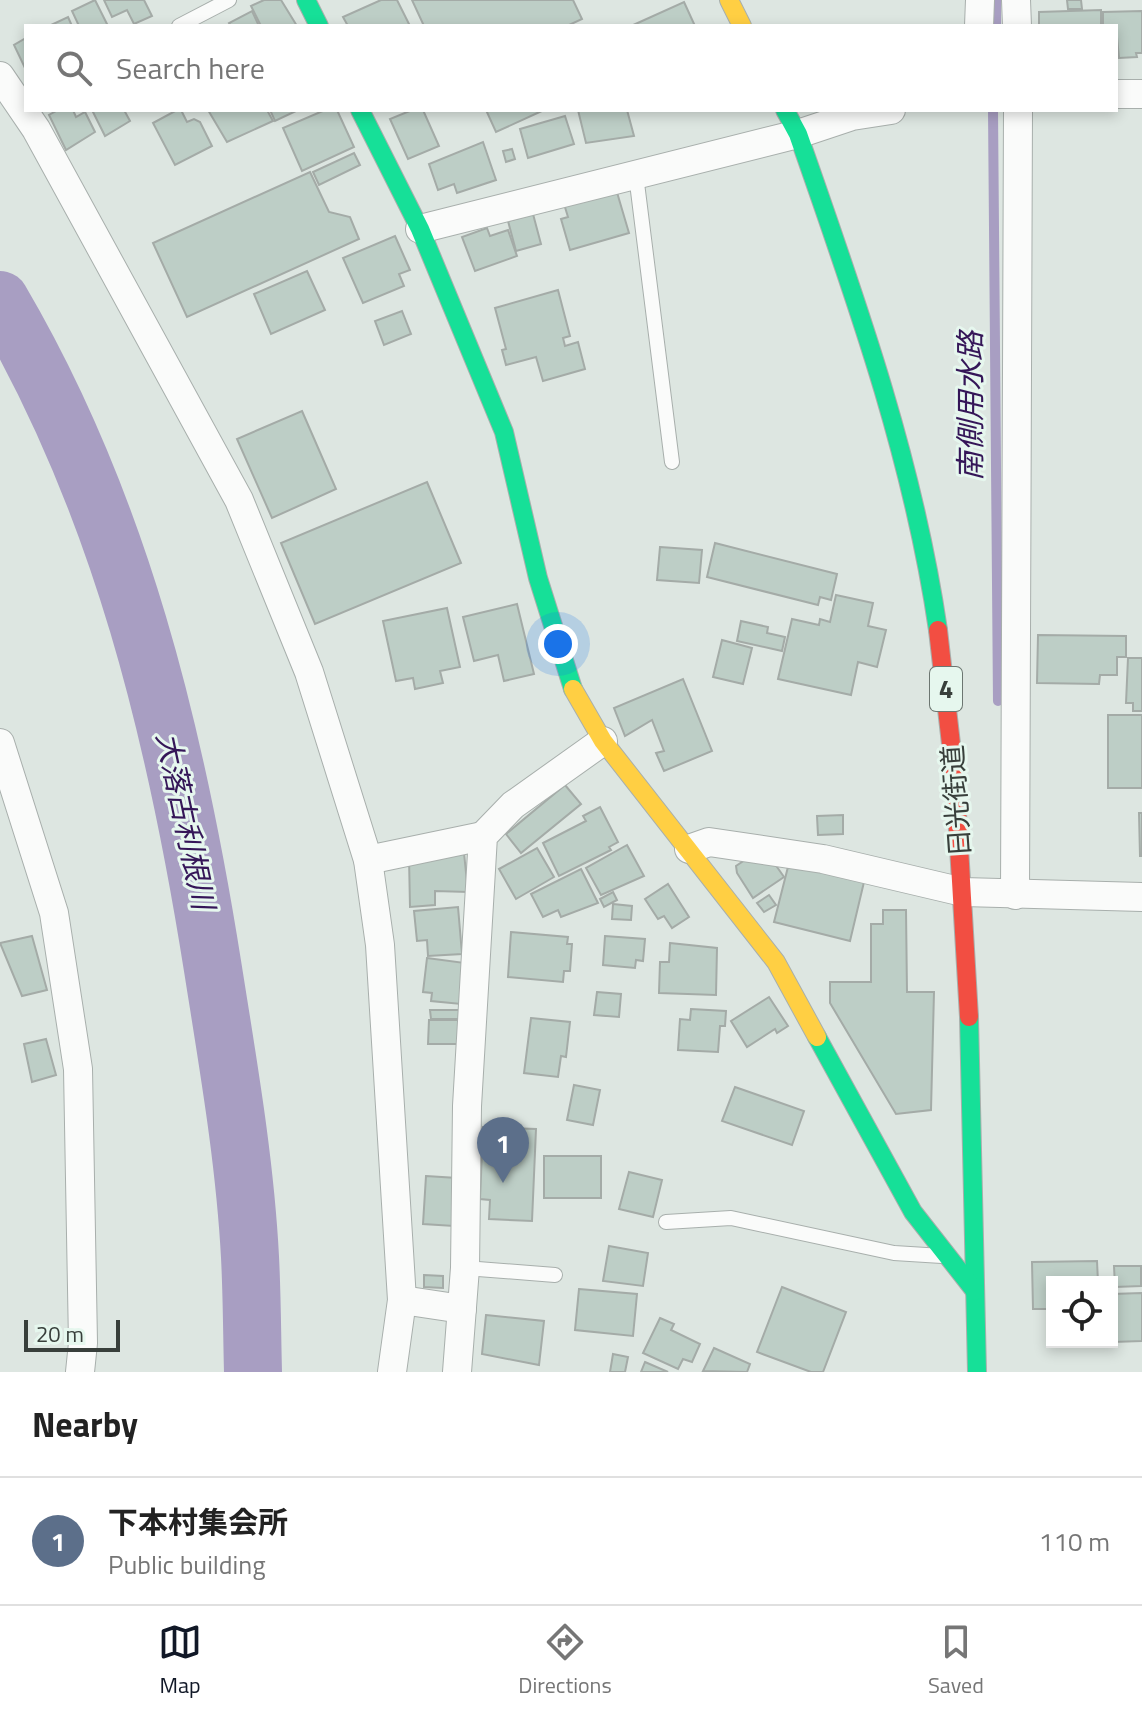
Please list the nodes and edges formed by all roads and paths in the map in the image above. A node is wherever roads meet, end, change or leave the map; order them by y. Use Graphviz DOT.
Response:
graph roads {
  1 [pos="229,0"];
  2 [pos="306,0"];
  3 [pos="729,0"];
  4 [pos="980,0"];
  5 [pos="1016,0"];
  6 [pos="183,24"];
  7 [pos="318,24"];
  8 [pos="741,24"];
  9 [pos="979,24"];
  10 [pos="1017,24"];
  11 [pos="0,76"];
  12 [pos="1118,94"];
  13 [pos="1142,94"];
  14 [pos="24,111"];
  15 [pos="24,112"];
  16 [pos="361,112"];
  17 [pos="878,112"];
  18 [pos="1018,112"];
  19 [pos="791,122"];
  20 [pos="636,175"];
  21 [pos="420,229"];
  22 [pos="672,462"];
  23 [pos="603,741"];
  24 [pos="0,743"];
  25 [pos="483,836"];
  26 [pos="689,849"];
  27 [pos="368,860"];
  28 [pos="963,892"];
  29 [pos="1015,895"];
  30 [pos="1142,897"];
  31 [pos="666,1222"];
  32 [pos="946,1256"];
  33 [pos="465,1268"];
  34 [pos="555,1275"];
  35 [pos="975,1291"];
  36 [pos="402,1300"];
  37 [pos="462,1309"];
  38 [pos="80,1372"];
  39 [pos="392,1372"];
  40 [pos="457,1372"];
  41 [pos="977,1372"];
  1 -- 6 [label="lane"];
  2 -- 7 [label="main road"];
  3 -- 8 [label="main road"];
  4 -- 9 [label="street"];
  5 -- 10 [label="street"];
  11 -- 14 [label="street"];
  12 -- 13 [label="street"];
  15 -- 27 [label="street"];
  16 -- 21 [label="main road"];
  17 -- 19 [label="street"];
  18 -- 29 [label="street"];
  19 -- 20 [label="street"];
  19 -- 28 [label="main road, 日光街道 / 4"];
  20 -- 21 [label="street"];
  20 -- 22 [label="lane"];
  21 -- 23 [label="main road"];
  23 -- 25 [label="street"];
  23 -- 26 [label="main road"];
  24 -- 38 [label="street"];
  25 -- 27 [label="street"];
  25 -- 33 [label="street"];
  26 -- 28 [label="street"];
  26 -- 32 [label="main road"];
  27 -- 36 [label="street"];
  28 -- 29 [label="street"];
  28 -- 35 [label="main road, 日光街道 / 4"];
  29 -- 30 [label="street"];
  31 -- 32 [label="lane"];
  32 -- 35 [label="main road"];
  33 -- 34 [label="lane"];
  33 -- 37 [label="street"];
  35 -- 41 [label="main road, 日光街道 / 4"];
  36 -- 37 [label="street"];
  36 -- 39 [label="street"];
  37 -- 40 [label="street"];
}
